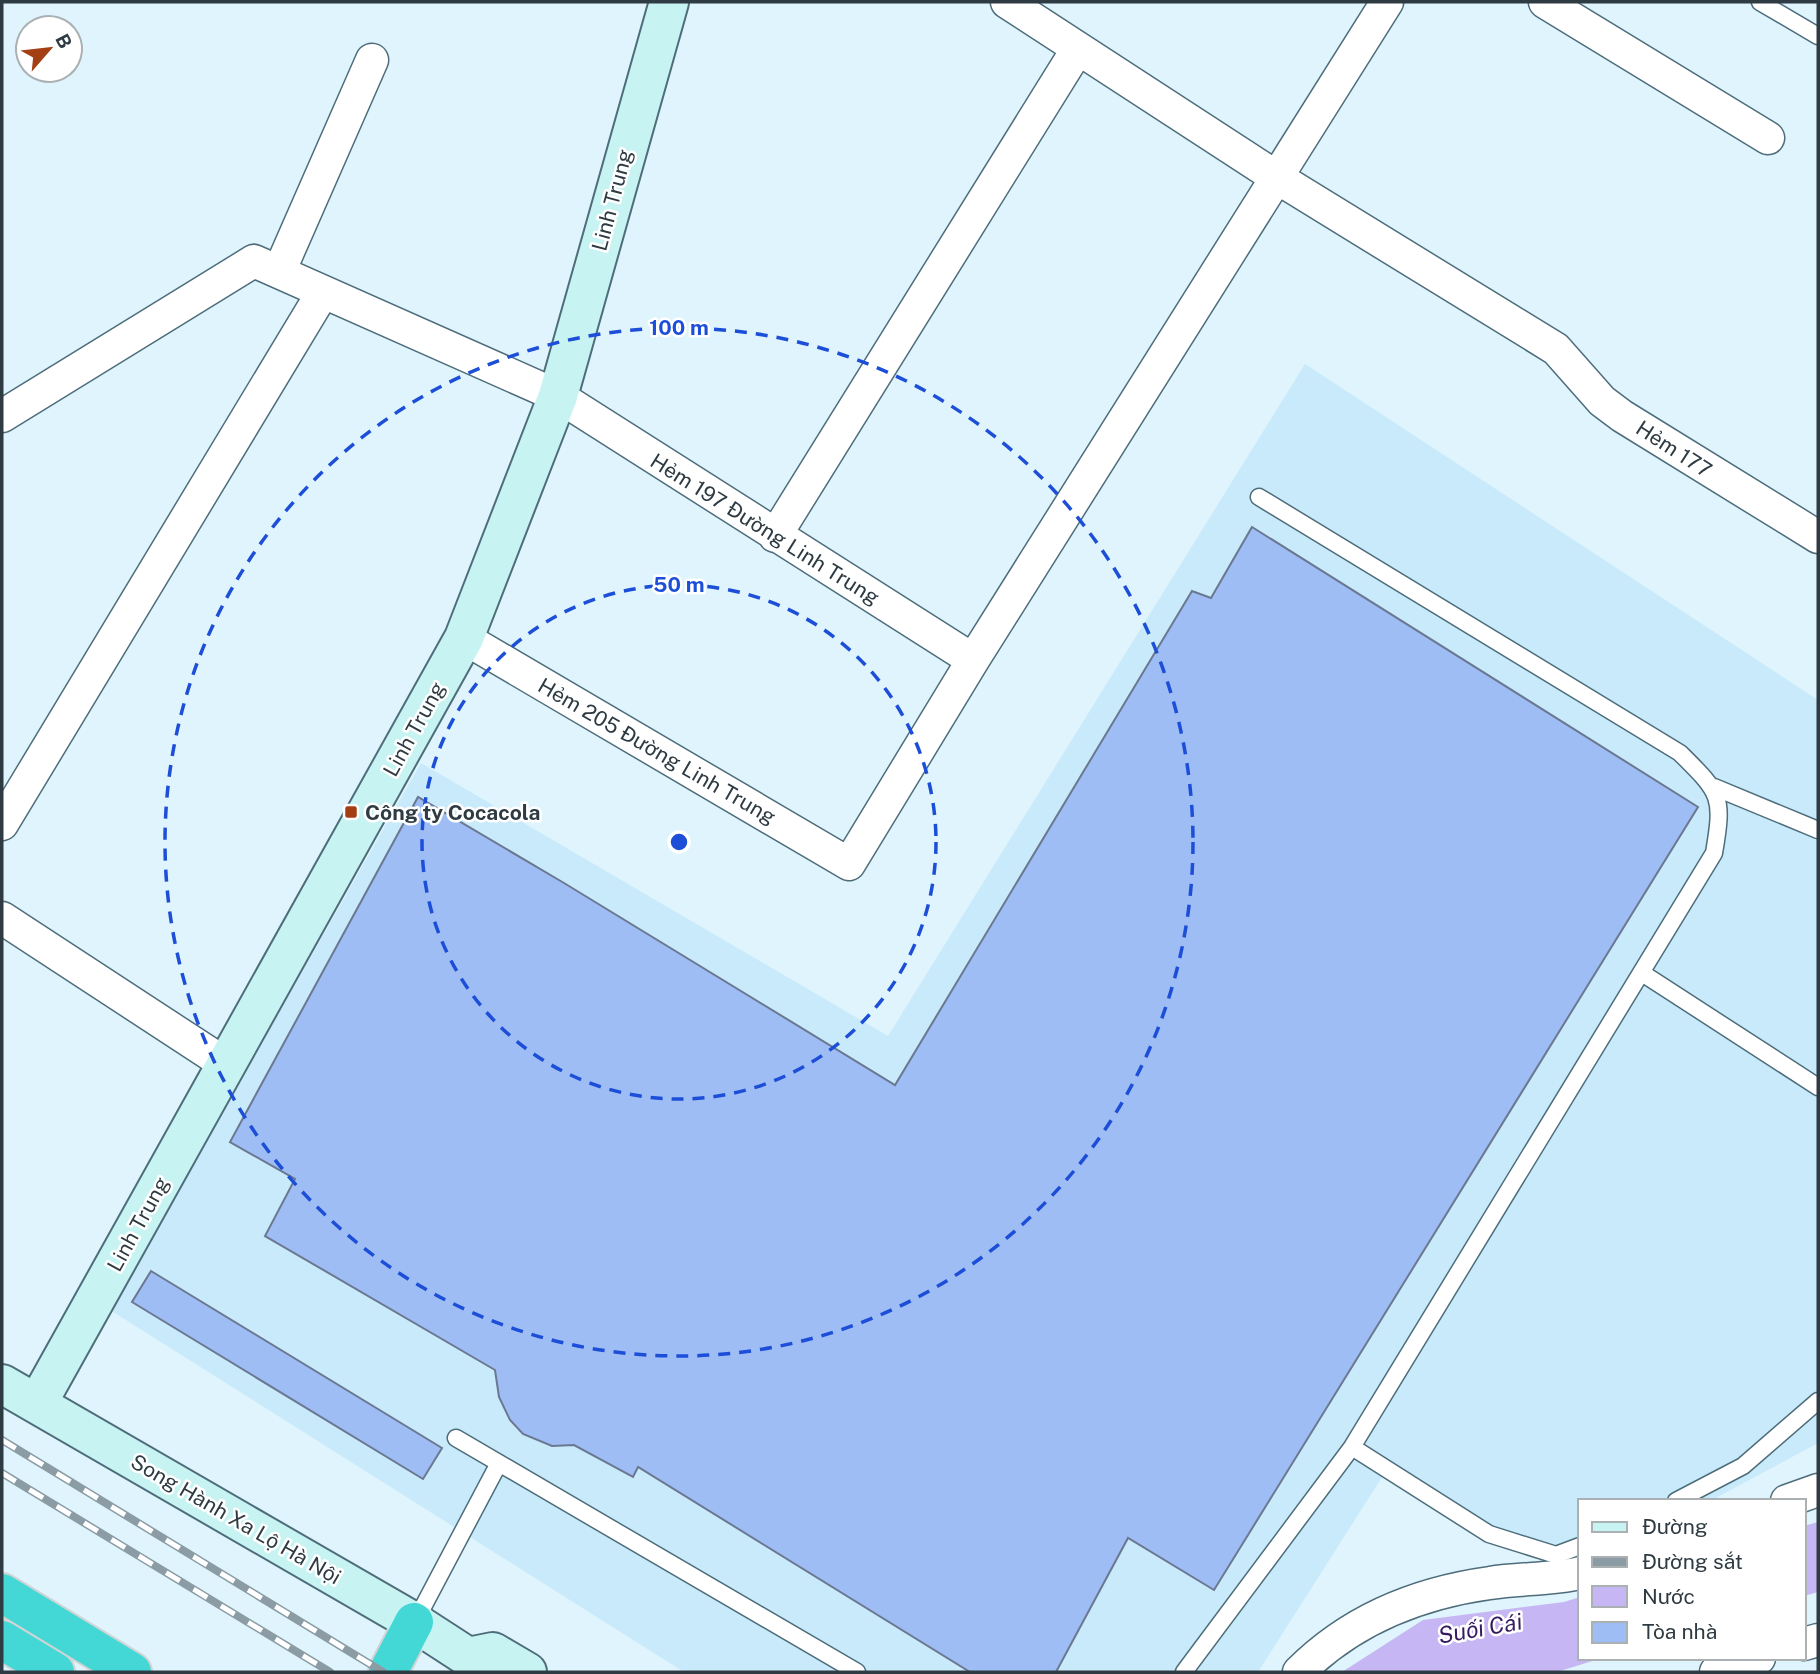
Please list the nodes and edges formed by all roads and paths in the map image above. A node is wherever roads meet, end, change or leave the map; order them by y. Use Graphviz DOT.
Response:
graph roads {
  1 [pos="1007,2"];
  2 [pos="1387,2"];
  3 [pos="1545,2"];
  4 [pos="1760,2"];
  5 [pos="672,5"];
  6 [pos="1818,36"];
  7 [pos="1077,50"];
  8 [pos="372,60"];
  9 [pos="1768,138"];
  10 [pos="1276,177"];
  11 [pos="279,272"];
  12 [pos="323,292"];
  13 [pos="558,396"];
  14 [pos="2,416"];
  15 [pos="1259,497"];
  16 [pos="775,536"];
  17 [pos="1818,537"];
  18 [pos="464,638"];
  19 [pos="973,660"];
  20 [pos="1714,787"];
  21 [pos="2,824"];
  22 [pos="1818,830"];
  23 [pos="2,918"];
  24 [pos="1642,973"];
  25 [pos="227,1065"];
  26 [pos="1818,1087"];
  27 [pos="2,1384"];
  28 [pos="1818,1401"];
  29 [pos="37,1404"];
  30 [pos="456,1438"];
  31 [pos="1352,1447"];
  32 [pos="499,1463"];
  33 [pos="1818,1490"];
  34 [pos="1680,1499"];
  35 [pos="1793,1499"];
  36 [pos="1578,1547"];
  37 [pos="1578,1574"];
  38 [pos="2,1593"];
  39 [pos="414,1622"];
  40 [pos="2,1640"];
  41 [pos="1753,1660"];
  42 [pos="472,1665"];
  43 [pos="55,1672"];
  44 [pos="132,1672"];
  45 [pos="388,1672"];
  46 [pos="527,1672"];
  47 [pos="856,1672"];
  48 [pos="1184,1672"];
  49 [pos="1300,1672"];
  50 [pos="1716,1672"];
  1 -- 7 [label="street, Hẻm 177"];
  2 -- 10 [label="street"];
  3 -- 9 [label="street"];
  4 -- 6 [label="lane"];
  5 -- 13 [label="street, Linh Trung"];
  7 -- 10 [label="street, Hẻm 177"];
  7 -- 16 [label="street"];
  8 -- 11 [label="street"];
  10 -- 17 [label="street, Hẻm 177"];
  10 -- 19 [label="street"];
  11 -- 12 [label="street, Hẻm 197 Đường Linh Trung"];
  11 -- 14 [label="street, Hẻm 197 Đường Linh Trung"];
  12 -- 13 [label="street, Hẻm 197 Đường Linh Trung"];
  12 -- 21 [label="street"];
  13 -- 16 [label="street, Hẻm 197 Đường Linh Trung"];
  13 -- 18 [label="street, Linh Trung"];
  15 -- 20 [label="lane"];
  16 -- 19 [label="street, Hẻm 197 Đường Linh Trung"];
  18 -- 19 [label="street, Hẻm 205 Đường Linh Trung"];
  18 -- 25 [label="street, Linh Trung"];
  20 -- 22 [label="lane"];
  20 -- 24 [label="lane"];
  23 -- 25 [label="street"];
  24 -- 26 [label="lane"];
  24 -- 31 [label="lane"];
  25 -- 29 [label="street, Linh Trung"];
  27 -- 29 [label="street, Song Hành Xa Lộ Hà Nội"];
  28 -- 34 [label="lane"];
  29 -- 39 [label="street, Song Hành Xa Lộ Hà Nội"];
  30 -- 32 [label="lane"];
  31 -- 36 [label="lane"];
  31 -- 48 [label="lane"];
  32 -- 39 [label="lane"];
  32 -- 47 [label="lane"];
  33 -- 35 [label="street"];
  37 -- 49 [label="street"];
  38 -- 44 [label="highway"];
  39 -- 42 [label="street, Song Hành Xa Lộ Hà Nội"];
  39 -- 45 [label="highway"];
  40 -- 43 [label="highway"];
  41 -- 50 [label="street"];
  42 -- 46 [label="street, Song Hành Xa Lộ Hà Nội"];
}
